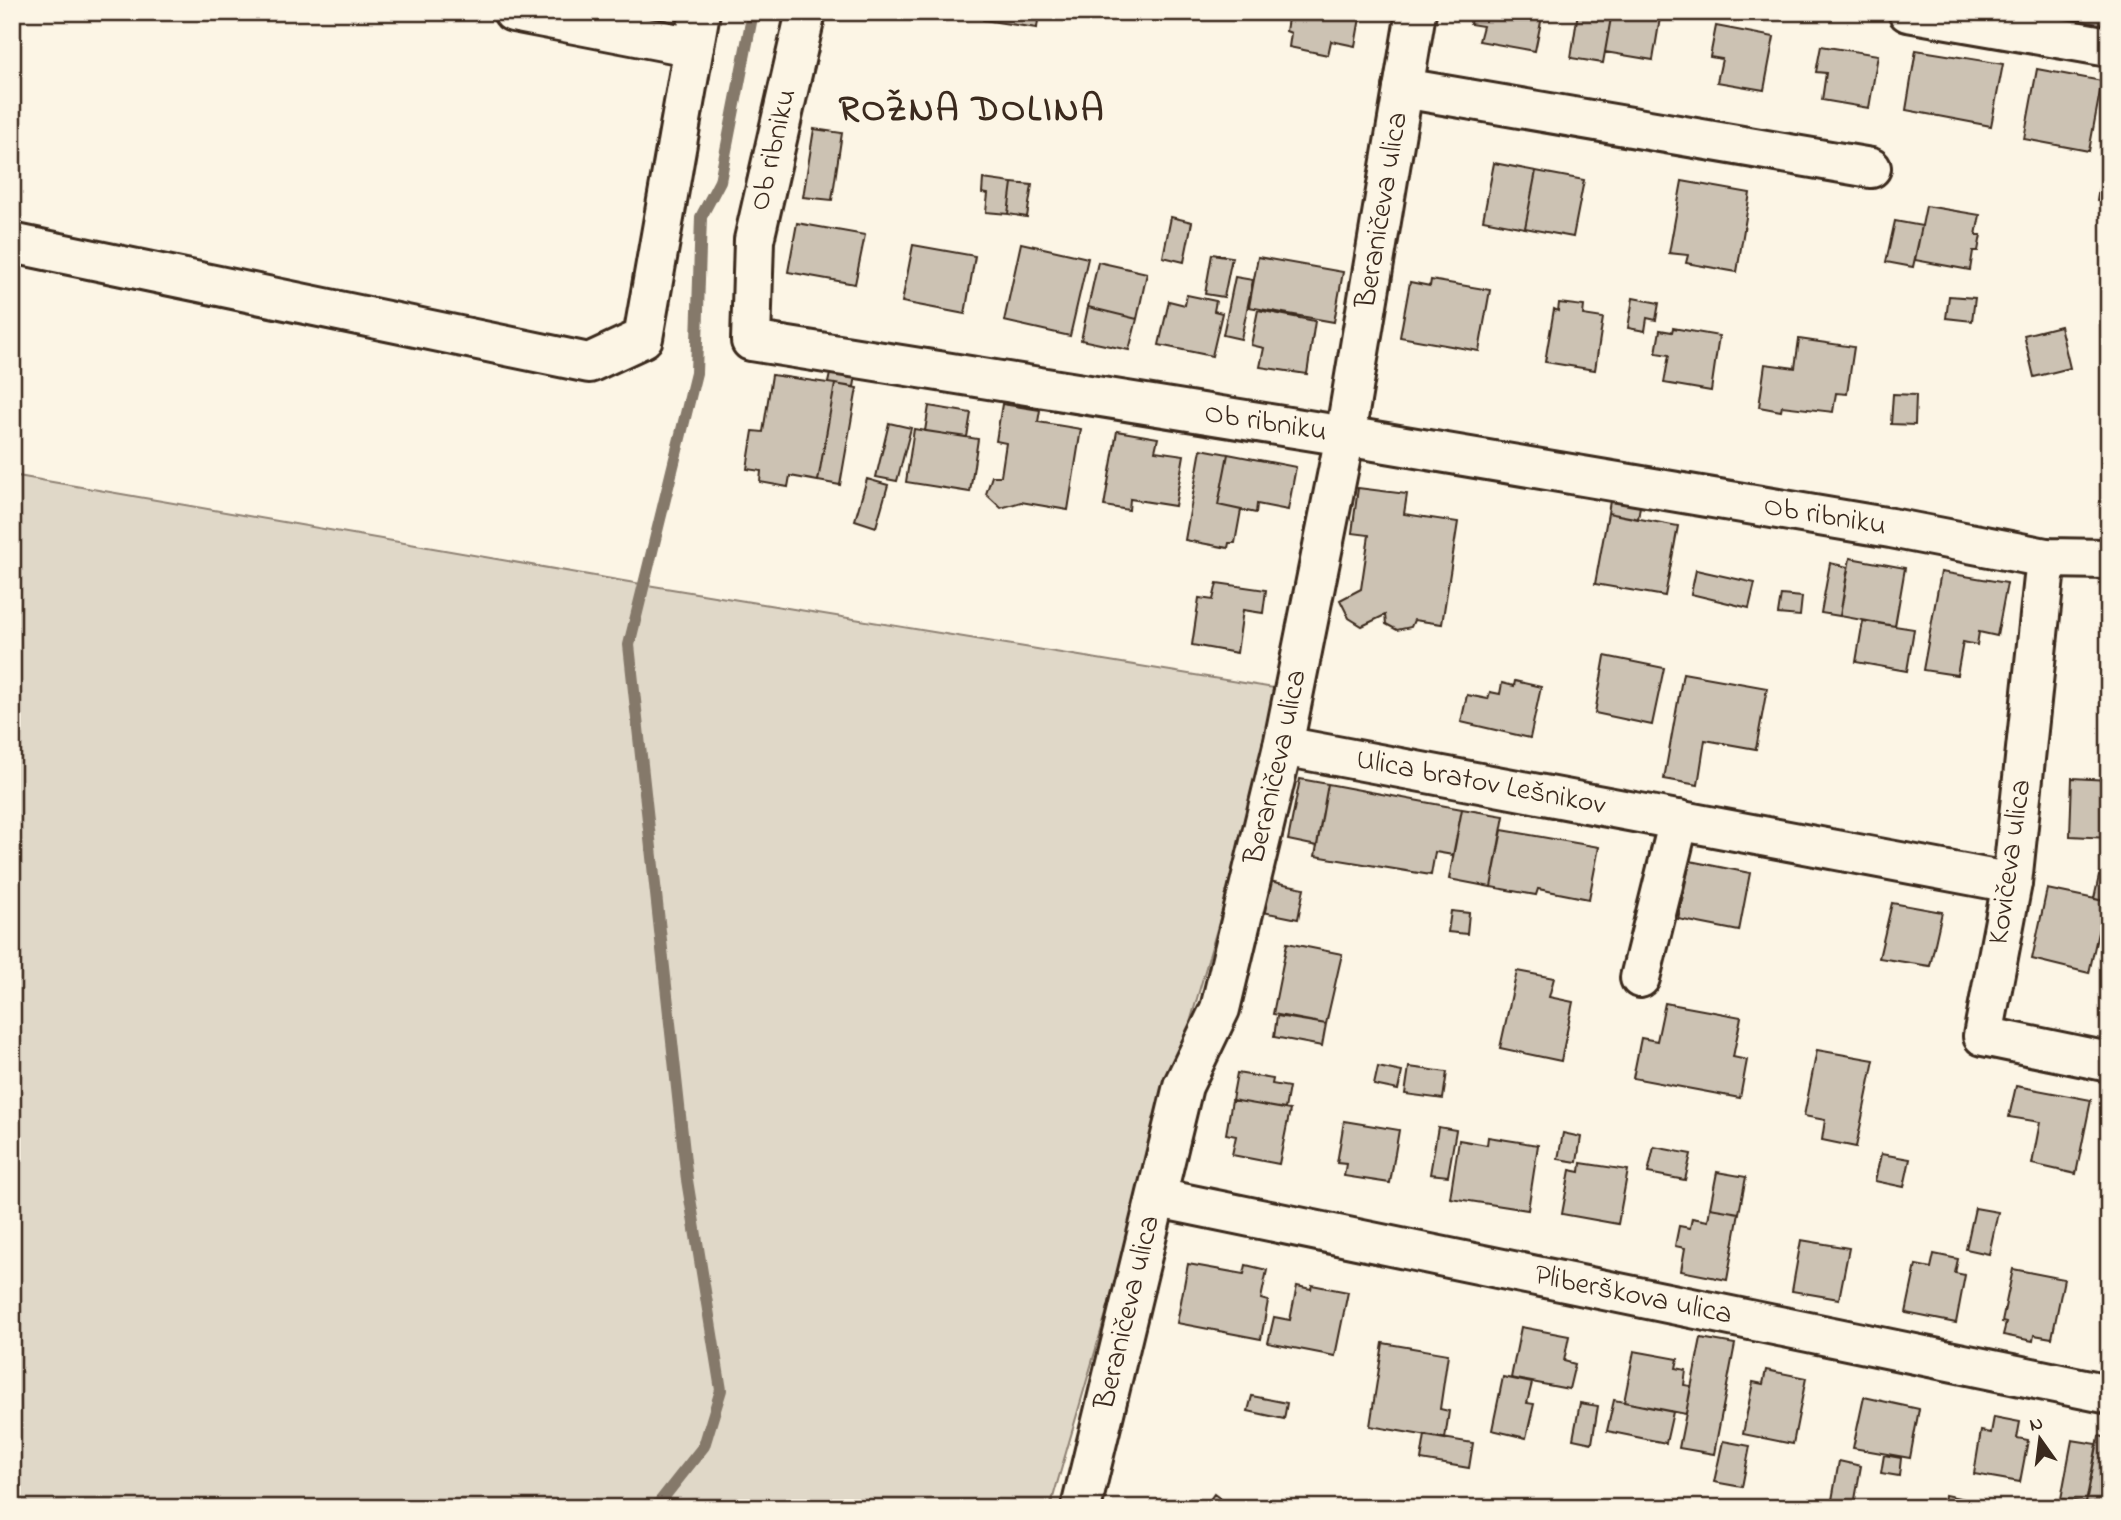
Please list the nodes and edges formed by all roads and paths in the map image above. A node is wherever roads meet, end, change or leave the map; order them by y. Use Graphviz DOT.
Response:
graph roads {
  1 [pos="513,12"];
  2 [pos="806,12"];
  3 [pos="1416,12"];
  4 [pos="1908,12"];
  5 [pos="697,30"];
  6 [pos="2109,47"];
  7 [pos="1403,88"];
  8 [pos="1871,167"];
  9 [pos="12,243"];
  10 [pos="1345,436"];
  11 [pos="2046,558"];
  12 [pos="2109,559"];
  13 [pos="1283,746"];
  14 [pos="1679,820"];
  15 [pos="2012,883"];
  16 [pos="1640,978"];
  17 [pos="2109,1062"];
  18 [pos="1158,1198"];
  19 [pos="2109,1394"];
  20 [pos="1081,1508"];
  1 -- 5 [label="street"];
  2 -- 10 [label="street, Ob ribniku"];
  3 -- 7 [label="street, Beraničeva ulica"];
  4 -- 6 [label="street"];
  5 -- 9 [label="street"];
  7 -- 8 [label="street"];
  7 -- 10 [label="street, Beraničeva ulica"];
  10 -- 11 [label="street, Ob ribniku"];
  10 -- 13 [label="street, Beraničeva ulica"];
  11 -- 12 [label="street, Ob ribniku"];
  11 -- 15 [label="street, Kovičeva ulica"];
  13 -- 14 [label="street, Ulica bratov Lešnikov"];
  13 -- 18 [label="street, Beraničeva ulica"];
  14 -- 15 [label="street, Ulica bratov Lešnikov"];
  14 -- 16 [label="street"];
  15 -- 17 [label="street, Kovičeva ulica"];
  18 -- 19 [label="street, Pliberškova ulica"];
  18 -- 20 [label="street, Beraničeva ulica"];
}
